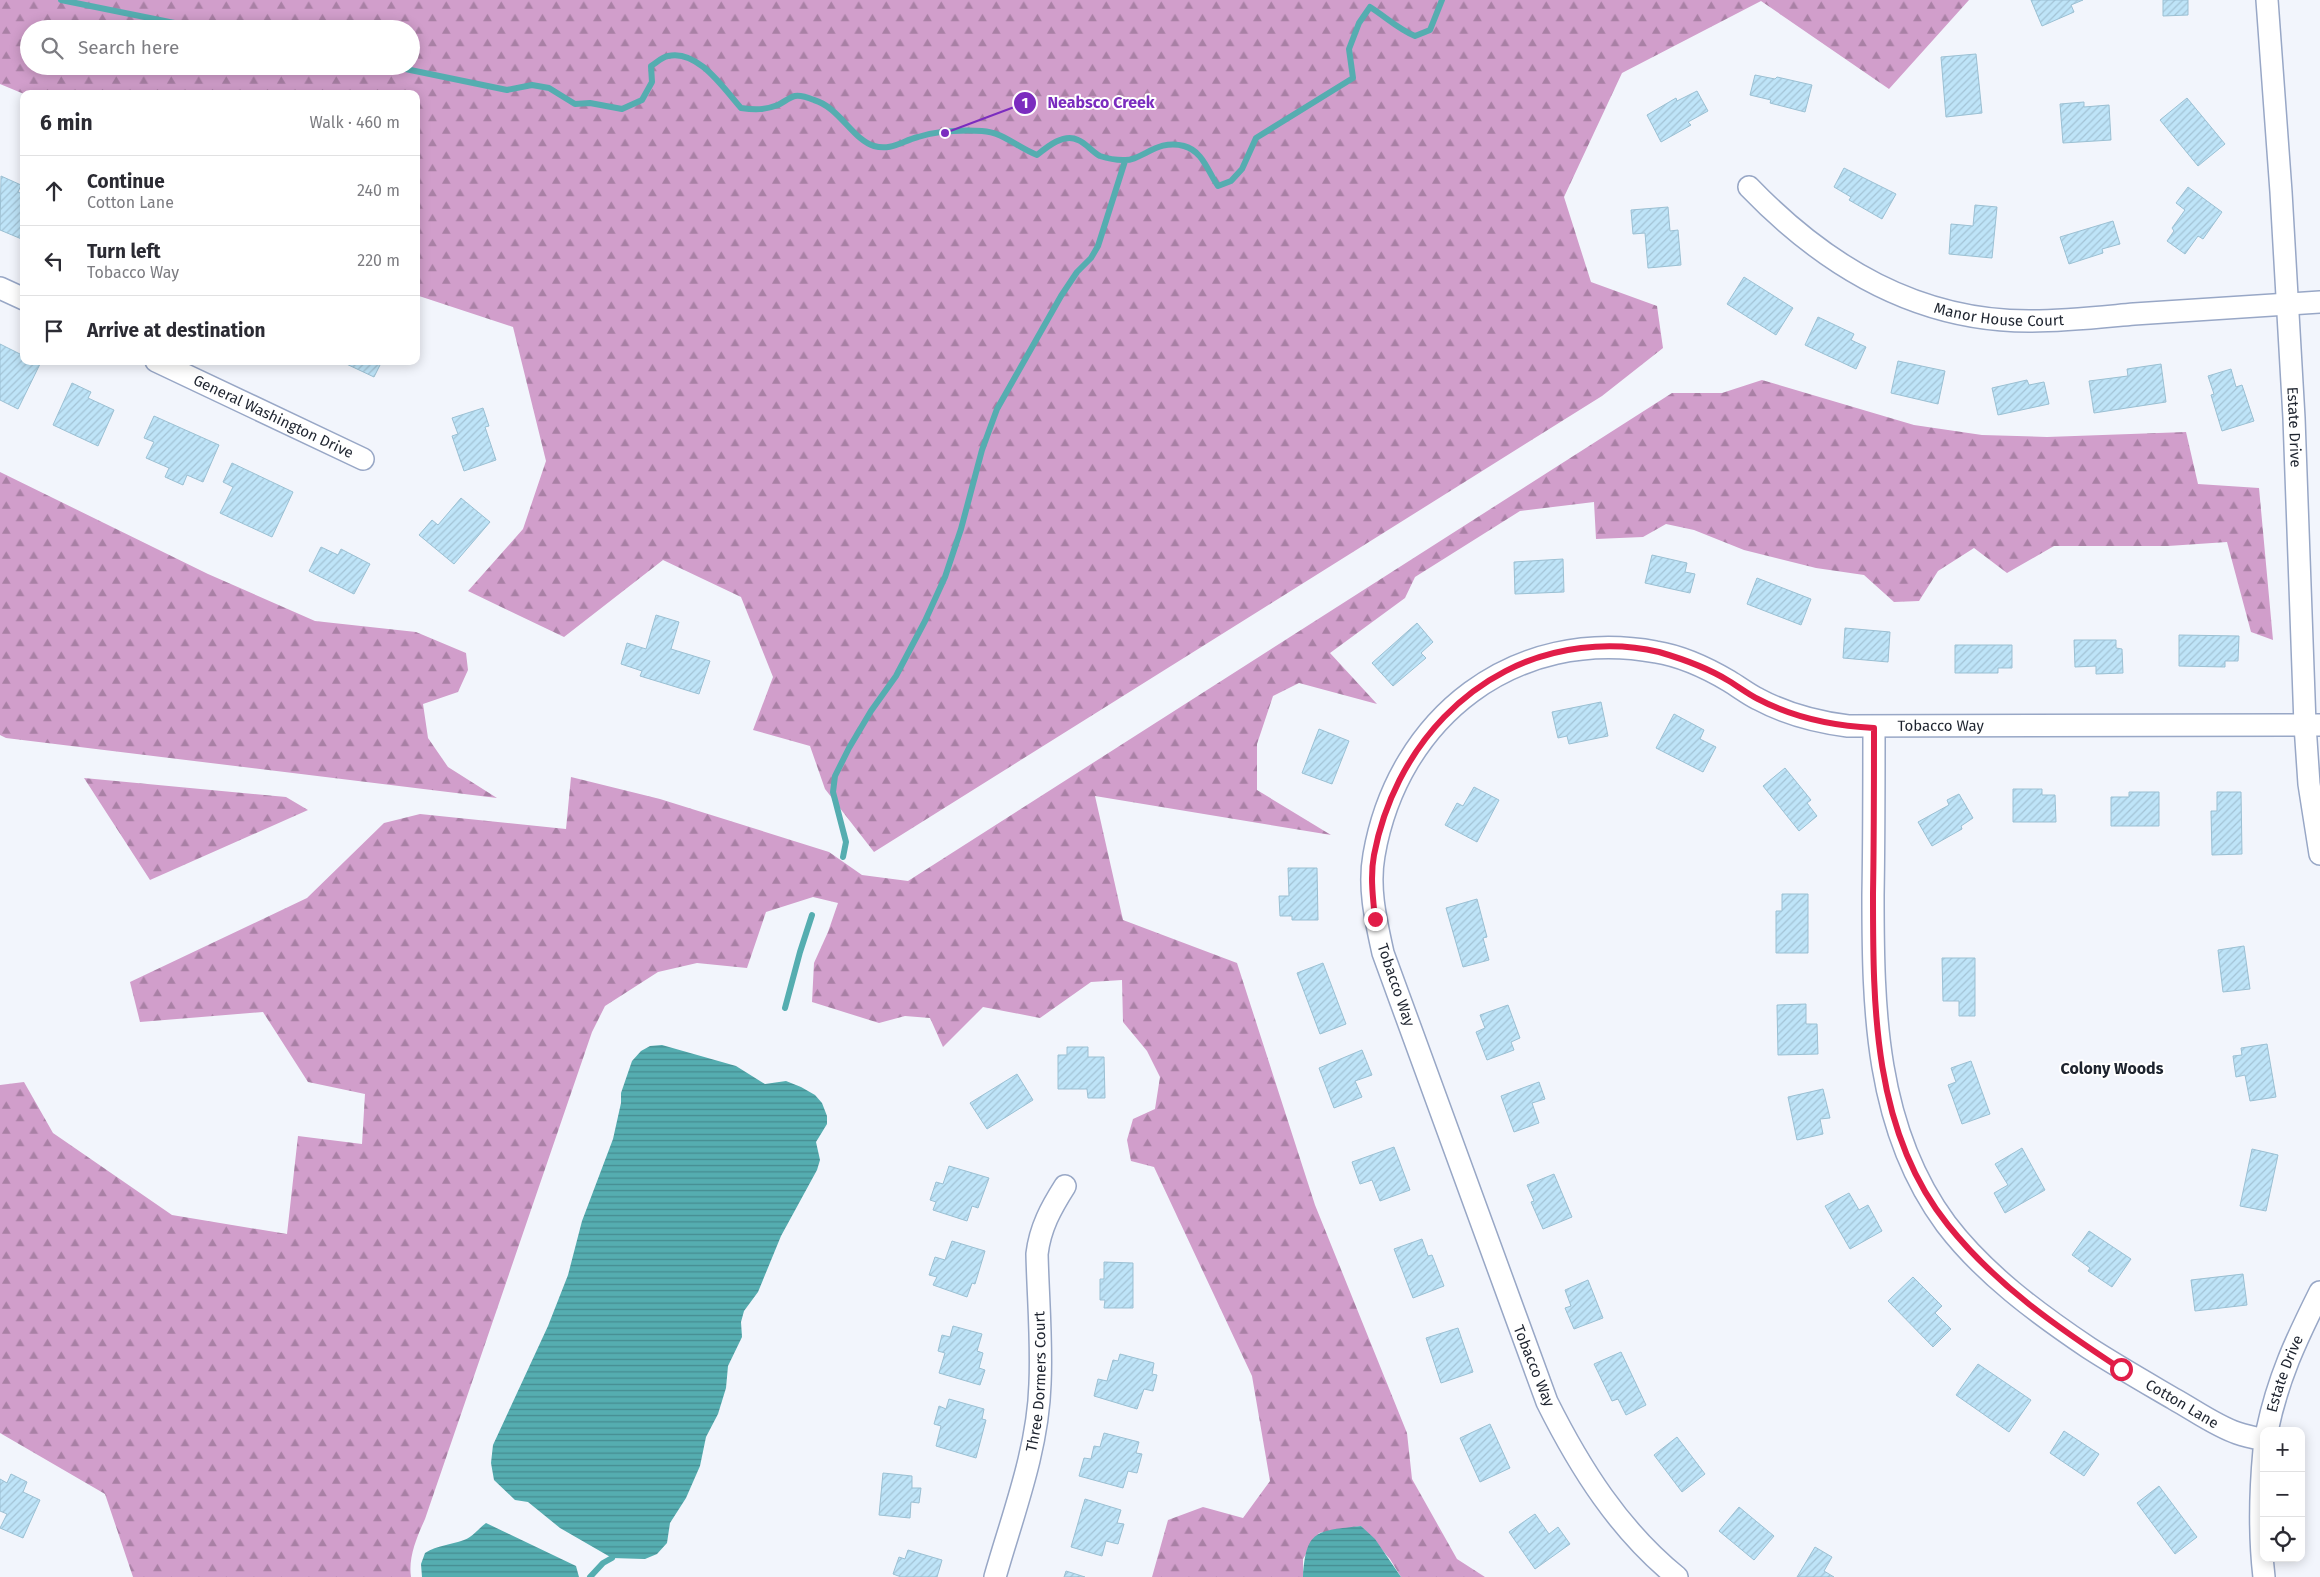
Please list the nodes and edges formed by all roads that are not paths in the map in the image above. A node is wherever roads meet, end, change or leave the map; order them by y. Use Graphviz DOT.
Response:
graph roads {
  1 [pos="2266,0"];
  2 [pos="1749,188"];
  3 [pos="0,288"];
  4 [pos="20,297"];
  5 [pos="2320,302"];
  6 [pos="2287,304"];
  7 [pos="164,365"];
  8 [pos="363,459"];
  9 [pos="2312,725"];
  10 [pos="1874,728"];
  11 [pos="2320,854"];
  12 [pos="1065,1186"];
  13 [pos="2320,1292"];
  14 [pos="2268,1427"];
  15 [pos="2260,1439"];
  16 [pos="2262,1472"];
  17 [pos="995,1577"];
  18 [pos="1677,1577"];
  19 [pos="2264,1577"];
  1 -- 6 [label="street, Estate Drive"];
  2 -- 6 [label="street, Manor House Court"];
  3 -- 4 [label="street"];
  5 -- 6 [label="street, Manor House Court"];
  6 -- 9 [label="street, Estate Drive"];
  7 -- 8 [label="street, General Washington Drive"];
  9 -- 10 [label="street, Tobacco Way"];
  9 -- 11 [label="street, Estate Drive"];
  10 -- 15 [label="street, Cotton Lane"];
  10 -- 18 [label="street, Tobacco Way"];
  12 -- 17 [label="street, Three Dormers Court"];
  13 -- 14 [label="street, Estate Drive"];
  16 -- 19 [label="street"];
}
